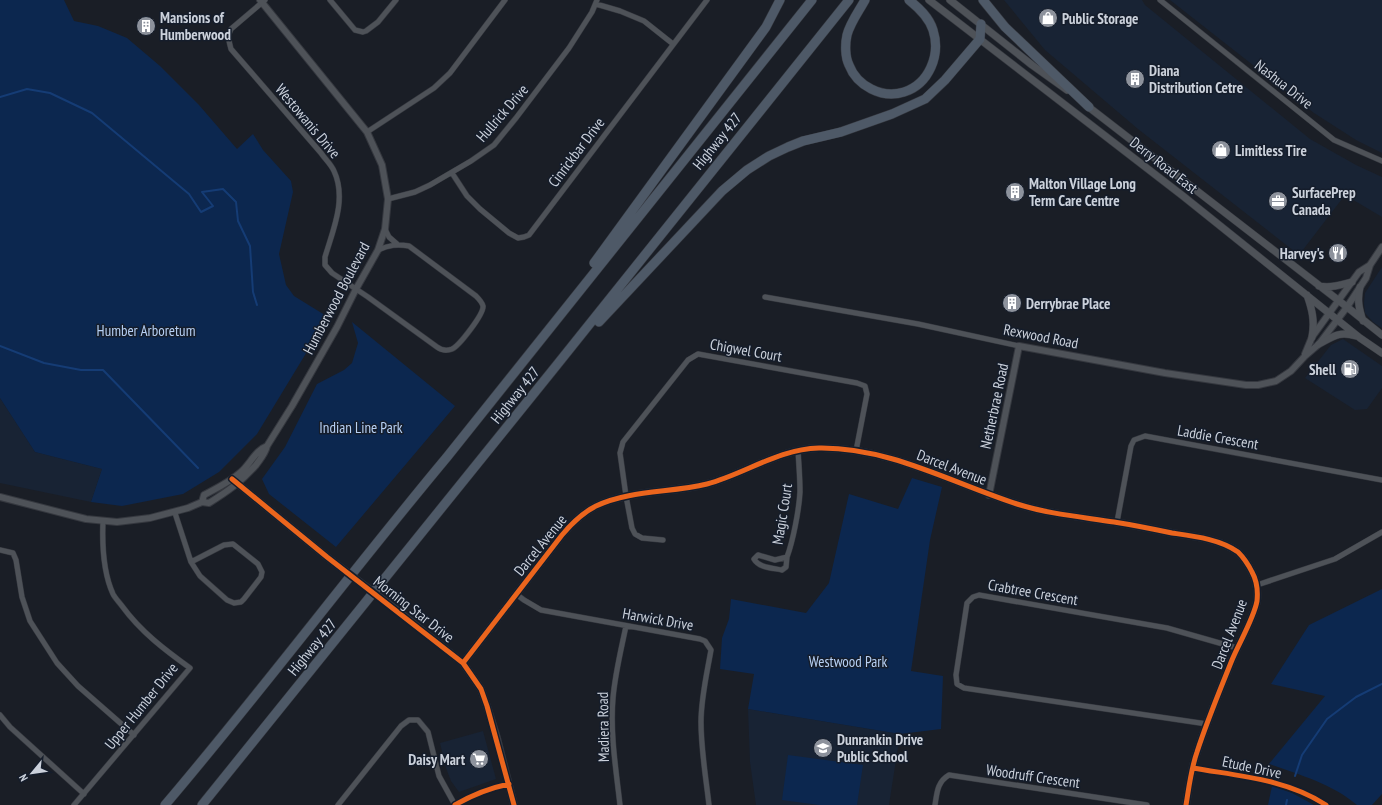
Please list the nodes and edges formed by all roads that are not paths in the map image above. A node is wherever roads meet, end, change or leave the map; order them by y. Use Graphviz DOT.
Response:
graph roads {
  1 [pos="330,0"];
  2 [pos="396,0"];
  3 [pos="505,0"];
  4 [pos="707,0"];
  5 [pos="780,0"];
  6 [pos="812,0"];
  7 [pos="849,0"];
  8 [pos="865,0"];
  9 [pos="909,0"];
  10 [pos="929,0"];
  11 [pos="950,0"];
  12 [pos="983,0"];
  13 [pos="1160,0"];
  14 [pos="262,1"];
  15 [pos="596,2"];
  16 [pos="981,24"];
  17 [pos="980,39"];
  18 [pos="673,44"];
  19 [pos="1089,107"];
  20 [pos="367,132"];
  21 [pos="1382,161"];
  22 [pos="452,173"];
  23 [pos="388,199"];
  24 [pos="384,229"];
  25 [pos="397,244"];
  26 [pos="1382,247"];
  27 [pos="378,250"];
  28 [pos="1370,264"];
  29 [pos="1352,282"];
  30 [pos="1318,285"];
  31 [pos="1360,287"];
  32 [pos="356,289"];
  33 [pos="1307,294"];
  34 [pos="765,297"];
  35 [pos="1338,301"];
  36 [pos="569,303"];
  37 [pos="1348,307"];
  38 [pos="1329,313"];
  39 [pos="1338,320"];
  40 [pos="1364,321"];
  41 [pos="1382,335"];
  42 [pos="1312,337"];
  43 [pos="1360,338"];
  44 [pos="1319,344"];
  45 [pos="1020,346"];
  46 [pos="1382,353"];
  47 [pos="1305,356"];
  48 [pos="556,366"];
  49 [pos="267,446"];
  50 [pos="798,451"];
  51 [pos="856,451"];
  52 [pos="232,479"];
  53 [pos="1382,480"];
  54 [pos="238,484"];
  55 [pos="989,494"];
  56 [pos="626,496"];
  57 [pos="0,497"];
  58 [pos="202,502"];
  59 [pos="174,513"];
  60 [pos="102,521"];
  61 [pos="1117,522"];
  62 [pos="1382,532"];
  63 [pos="663,540"];
  64 [pos="0,550"];
  65 [pos="787,557"];
  66 [pos="191,562"];
  67 [pos="1257,586"];
  68 [pos="516,594"];
  69 [pos="626,626"];
  70 [pos="1237,648"];
  71 [pos="463,663"];
  72 [pos="0,715"];
  73 [pos="1206,724"];
  74 [pos="134,735"];
  75 [pos="1193,768"];
  76 [pos="509,784"];
  77 [pos="84,794"];
  78 [pos="74,805"];
  79 [pos="165,805"];
  80 [pos="202,805"];
  81 [pos="338,805"];
  82 [pos="455,805"];
  83 [pos="514,805"];
  84 [pos="620,805"];
  85 [pos="709,805"];
  86 [pos="935,805"];
  87 [pos="1147,805"];
  88 [pos="1186,805"];
  89 [pos="1326,805"];
  1 -- 2 [label="street"];
  3 -- 20 [label="street"];
  4 -- 18 [label="street, Cinrickbar Drive"];
  5 -- 36 [label="highway"];
  6 -- 36 [label="highway, Highway 427"];
  7 -- 48 [label="highway, Highway 427"];
  8 -- 9 [label="highway"];
  10 -- 17 [label="main road, Derry Road East"];
  11 -- 16 [label="main road, Derry Road East"];
  12 -- 19 [label="highway"];
  13 -- 21 [label="street, Nashua Drive"];
  14 -- 20 [label="street, Humberwood Boulevard"];
  14 -- 32 [label="street, Westowanis Drive"];
  15 -- 18 [label="street"];
  15 -- 22 [label="street, Hullrick Drive"];
  16 -- 17 [label="highway"];
  16 -- 19 [label="main road, Derry Road East"];
  17 -- 33 [label="main road, Derry Road East"];
  17 -- 48 [label="highway"];
  18 -- 22 [label="street, Cinrickbar Drive"];
  19 -- 30 [label="main road, Derry Road East"];
  20 -- 23 [label="street, Humberwood Boulevard"];
  22 -- 23 [label="street, Hullrick Drive"];
  23 -- 24 [label="street, Humberwood Boulevard"];
  24 -- 25 [label="street"];
  24 -- 27 [label="street, Humberwood Boulevard"];
  25 -- 27 [label="street"];
  25 -- 32 [label="street"];
  26 -- 28 [label="street, Rexwood Road"];
  27 -- 32 [label="street, Humberwood Boulevard"];
  28 -- 29 [label="street, Rexwood Road"];
  28 -- 31 [label="street, Rexwood Road"];
  29 -- 30 [label="main road"];
  29 -- 35 [label="street, Rexwood Road"];
  30 -- 35 [label="main road, Derry Road East"];
  31 -- 37 [label="street, Rexwood Road"];
  31 -- 40 [label="main road"];
  32 -- 49 [label="street, Humberwood Boulevard"];
  33 -- 38 [label="main road, Derry Road East"];
  33 -- 42 [label="main road"];
  34 -- 45 [label="street, Rexwood Road"];
  35 -- 37 [label="main road, Derry Road East"];
  35 -- 38 [label="street, Rexwood Road"];
  36 -- 79 [label="highway, Highway 427"];
  37 -- 39 [label="street, Rexwood Road"];
  37 -- 40 [label="main road, Derry Road East"];
  38 -- 39 [label="main road, Derry Road East"];
  38 -- 42 [label="street, Rexwood Road"];
  39 -- 43 [label="main road, Derry Road East"];
  39 -- 44 [label="street, Rexwood Road"];
  40 -- 41 [label="main road, Derry Road East"];
  42 -- 47 [label="street, Rexwood Road"];
  43 -- 44 [label="main road"];
  43 -- 46 [label="main road, Derry Road East"];
  44 -- 47 [label="street, Rexwood Road"];
  45 -- 47 [label="street, Rexwood Road"];
  45 -- 55 [label="street, Netherbrae Road"];
  48 -- 80 [label="highway, Highway 427"];
  49 -- 52 [label="street, Humberwood Boulevard"];
  49 -- 54 [label="street, Humberwood Boulevard"];
  50 -- 51 [label="street, Darcel Avenue"];
  50 -- 56 [label="street, Darcel Avenue"];
  50 -- 65 [label="street, Magic Court"];
  51 -- 55 [label="street, Darcel Avenue"];
  51 -- 56 [label="street, Chigwel Court"];
  52 -- 54 [label="street, Morning Star Drive"];
  52 -- 58 [label="street, Humberwood Boulevard"];
  53 -- 61 [label="street, Laddie Crescent"];
  54 -- 58 [label="street, Humberwood Boulevard"];
  54 -- 71 [label="street, Morning Star Drive, bridge"];
  55 -- 61 [label="street, Darcel Avenue"];
  56 -- 63 [label="street, Chigwel Court"];
  56 -- 68 [label="street, Darcel Avenue"];
  57 -- 60 [label="street, Humberwood Boulevard"];
  58 -- 59 [label="street, Humberwood Boulevard"];
  59 -- 60 [label="street, Humberwood Boulevard"];
  59 -- 66 [label="street"];
  60 -- 74 [label="street, Upper Humber Drive"];
  61 -- 67 [label="street, Darcel Avenue"];
  62 -- 67 [label="street"];
  64 -- 74 [label="street"];
  65 -- 65 [label="street, Magic Court"];
  66 -- 66 [label="street"];
  67 -- 70 [label="street, Darcel Avenue"];
  68 -- 69 [label="street, Harwick Drive"];
  68 -- 71 [label="street, Darcel Avenue"];
  69 -- 84 [label="street, Madiera Road"];
  69 -- 85 [label="street, Harwick Drive"];
  70 -- 73 [label="street, Darcel Avenue"];
  70 -- 73 [label="street, Crabtree Crescent"];
  71 -- 76 [label="street, Morning Star Drive"];
  72 -- 77 [label="street"];
  73 -- 75 [label="street, Darcel Avenue"];
  74 -- 77 [label="street, Upper Humber Drive"];
  75 -- 88 [label="street, Darcel Avenue"];
  75 -- 89 [label="street, Etude Drive"];
  76 -- 82 [label="street"];
  76 -- 83 [label="street, Morning Star Drive"];
  77 -- 78 [label="street, Upper Humber Drive"];
  81 -- 82 [label="street"];
  86 -- 87 [label="street, Woodruff Crescent"];
}
